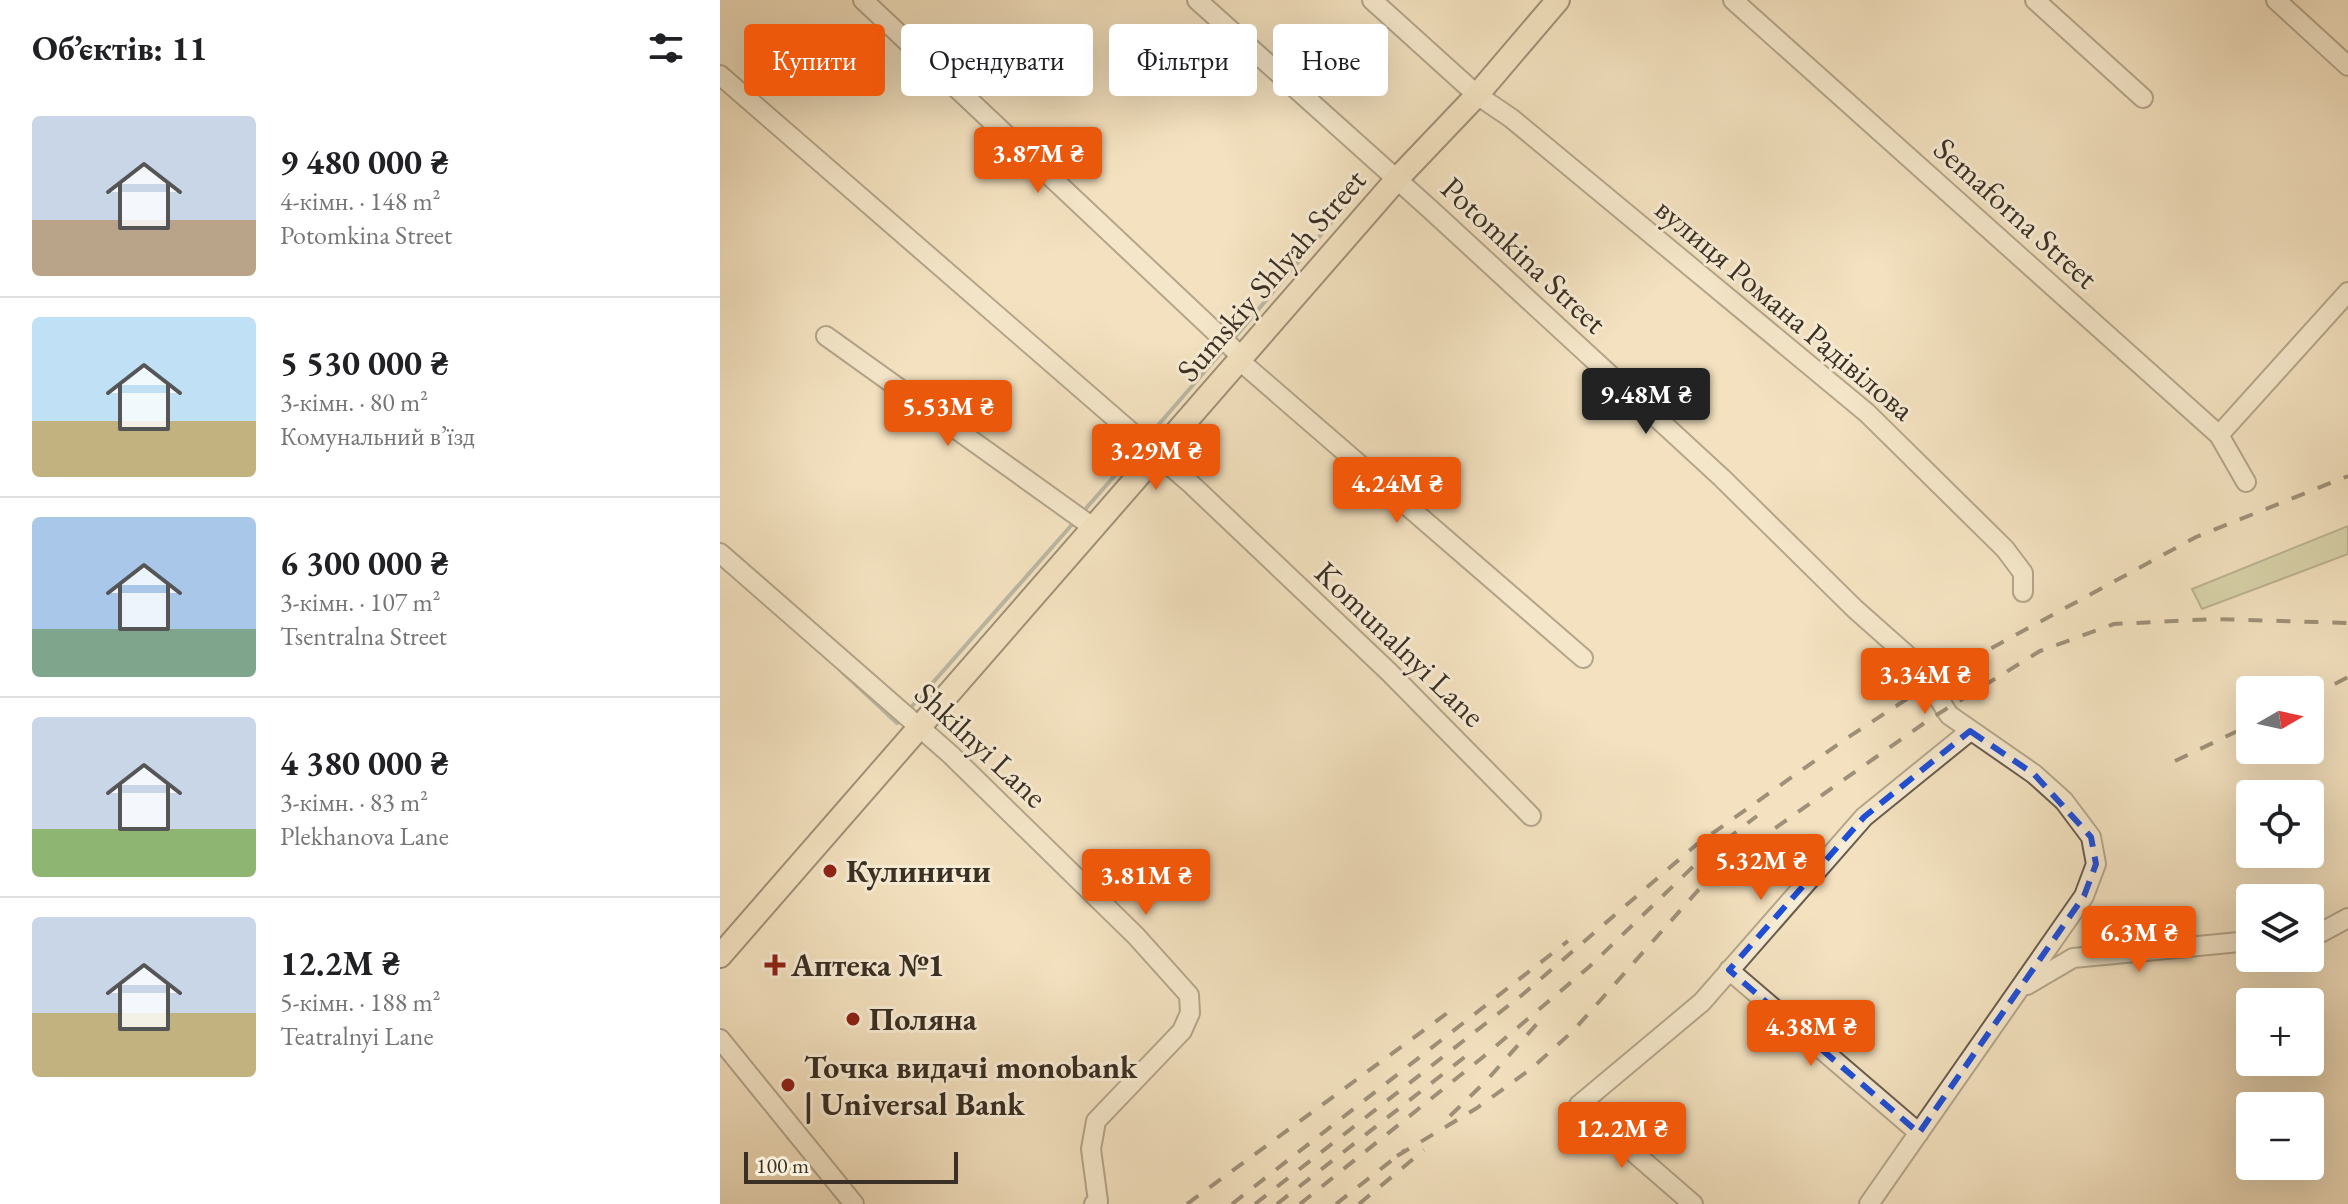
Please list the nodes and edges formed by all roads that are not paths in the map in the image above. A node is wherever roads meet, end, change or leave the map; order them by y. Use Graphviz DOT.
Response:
graph roads {
  1 [pos="863,0"];
  2 [pos="1197,0"];
  3 [pos="1372,0"];
  4 [pos="1558,0"];
  5 [pos="1733,0"];
  6 [pos="2035,0"];
  7 [pos="2276,0"];
  8 [pos="2348,66"];
  9 [pos="720,75"];
  10 [pos="1477,95"];
  11 [pos="2143,98"];
  12 [pos="1397,179"];
  13 [pos="2348,292"];
  14 [pos="826,336"];
  15 [pos="1241,359"];
  16 [pos="2219,435"];
  17 [pos="1157,456"];
  18 [pos="2246,482"];
  19 [pos="1094,528"];
  20 [pos="720,553"];
  21 [pos="2023,592"];
  22 [pos="1583,658"];
  23 [pos="920,727"];
  24 [pos="1970,731"];
  25 [pos="1531,816"];
  26 [pos="2348,918"];
  27 [pos="2324,931"];
  28 [pos="2236,942"];
  29 [pos="720,956"];
  30 [pos="1729,970"];
  31 [pos="2022,988"];
  32 [pos="720,1039"];
  33 [pos="1919,1133"];
  34 [pos="854,1204"];
  35 [pos="1094,1204"];
  36 [pos="1693,1204"];
  37 [pos="1869,1204"];
  1 -- 15 [label="street"];
  2 -- 12 [label="street, Potomkina Street"];
  3 -- 10 [label="street, вулиця Романа Радівілова"];
  4 -- 10 [label="main road, Sumskiy Shlyah Street"];
  5 -- 16 [label="street, Semaforna Street"];
  6 -- 11 [label="street"];
  7 -- 8 [label="street"];
  9 -- 17 [label="street, Komunalnyi Lane"];
  10 -- 12 [label="main road, Sumskiy Shlyah Street"];
  10 -- 21 [label="street, вулиця Романа Радівілова"];
  12 -- 15 [label="main road, Sumskiy Shlyah Street"];
  12 -- 24 [label="street, Potomkina Street"];
  13 -- 16 [label="street"];
  14 -- 19 [label="street"];
  15 -- 17 [label="main road, Sumskiy Shlyah Street"];
  15 -- 22 [label="street"];
  16 -- 18 [label="street, Semaforna Street"];
  17 -- 19 [label="main road, Sumskiy Shlyah Street"];
  17 -- 25 [label="street, Komunalnyi Lane"];
  19 -- 23 [label="main road, Sumskiy Shlyah Street"];
  20 -- 23 [label="street, Shkilnyi Lane"];
  23 -- 29 [label="main road, Sumskiy Shlyah Street"];
  23 -- 35 [label="street, Shkilnyi Lane"];
  24 -- 30 [label="street"];
  24 -- 31 [label="street, Potomkina Street"];
  26 -- 27 [label="street"];
  28 -- 31 [label="street"];
  30 -- 33 [label="street"];
  30 -- 36 [label="street"];
  31 -- 33 [label="street, Potomkina Street"];
  32 -- 34 [label="street"];
  33 -- 37 [label="street, Potomkina Street"];
}
